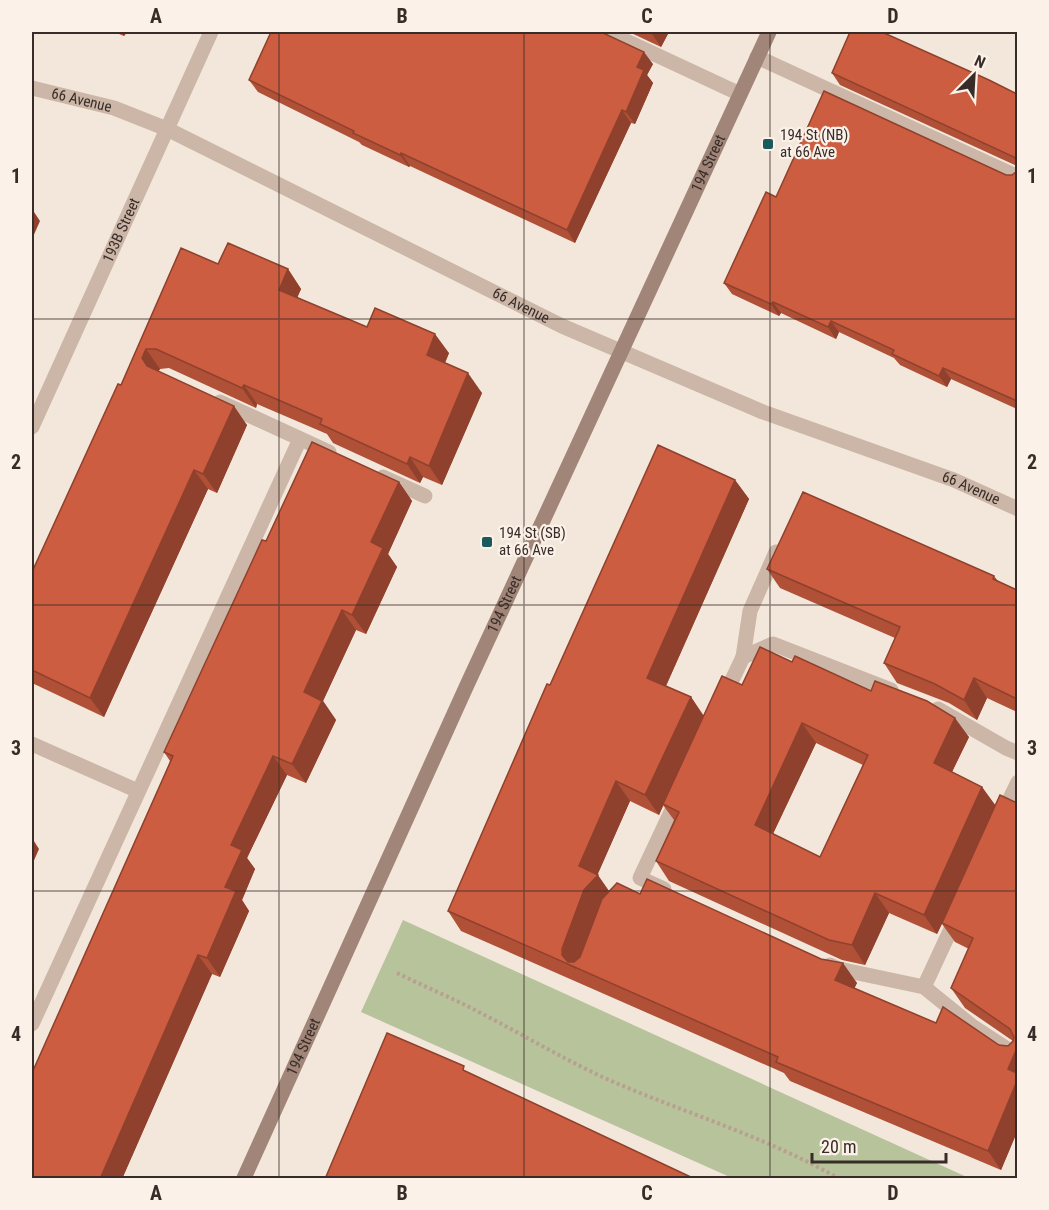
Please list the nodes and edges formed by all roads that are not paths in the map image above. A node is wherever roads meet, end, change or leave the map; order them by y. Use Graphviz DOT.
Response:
graph roads {
  1 [pos="211,32"];
  2 [pos="607,32"];
  3 [pos="769,32"];
  4 [pos="757,57"];
  5 [pos="32,88"];
  6 [pos="740,94"];
  7 [pos="167,129"];
  8 [pos="1017,177"];
  9 [pos="621,351"];
  10 [pos="207,396"];
  11 [pos="32,427"];
  12 [pos="300,439"];
  13 [pos="342,458"];
  14 [pos="373,472"];
  15 [pos="425,496"];
  16 [pos="1017,509"];
  17 [pos="782,540"];
  18 [pos="743,657"];
  19 [pos="904,696"];
  20 [pos="924,704"];
  21 [pos="718,710"];
  22 [pos="32,744"];
  23 [pos="1017,753"];
  24 [pos="1017,782"];
  25 [pos="684,783"];
  26 [pos="138,791"];
  27 [pos="993,836"];
  28 [pos="640,878"];
  29 [pos="627,892"];
  30 [pos="682,897"];
  31 [pos="963,901"];
  32 [pos="818,959"];
  33 [pos="924,987"];
  34 [pos="32,1024"];
  35 [pos="1017,1056"];
  36 [pos="244,1179"];
  1 -- 7 [label="street, 193B Street"];
  2 -- 6 [label="street"];
  3 -- 4 [label="street, 194 Street"];
  4 -- 6 [label="street, 194 Street"];
  4 -- 8 [label="street"];
  5 -- 7 [label="street, 66 Avenue"];
  6 -- 9 [label="street, 194 Street"];
  7 -- 9 [label="street, 66 Avenue"];
  7 -- 11 [label="street, 193B Street"];
  9 -- 16 [label="street, 66 Avenue"];
  9 -- 36 [label="street, 194 Street"];
  10 -- 12 [label="street"];
  12 -- 13 [label="street"];
  12 -- 26 [label="street"];
  14 -- 15 [label="street"];
  17 -- 18 [label="street"];
  18 -- 19 [label="street"];
  18 -- 21 [label="street"];
  20 -- 23 [label="street"];
  22 -- 26 [label="street"];
  24 -- 27 [label="street"];
  25 -- 28 [label="street"];
  26 -- 34 [label="street"];
  28 -- 29 [label="street"];
  28 -- 30 [label="street"];
  31 -- 33 [label="street"];
  32 -- 33 [label="street"];
  33 -- 35 [label="street"];
}
